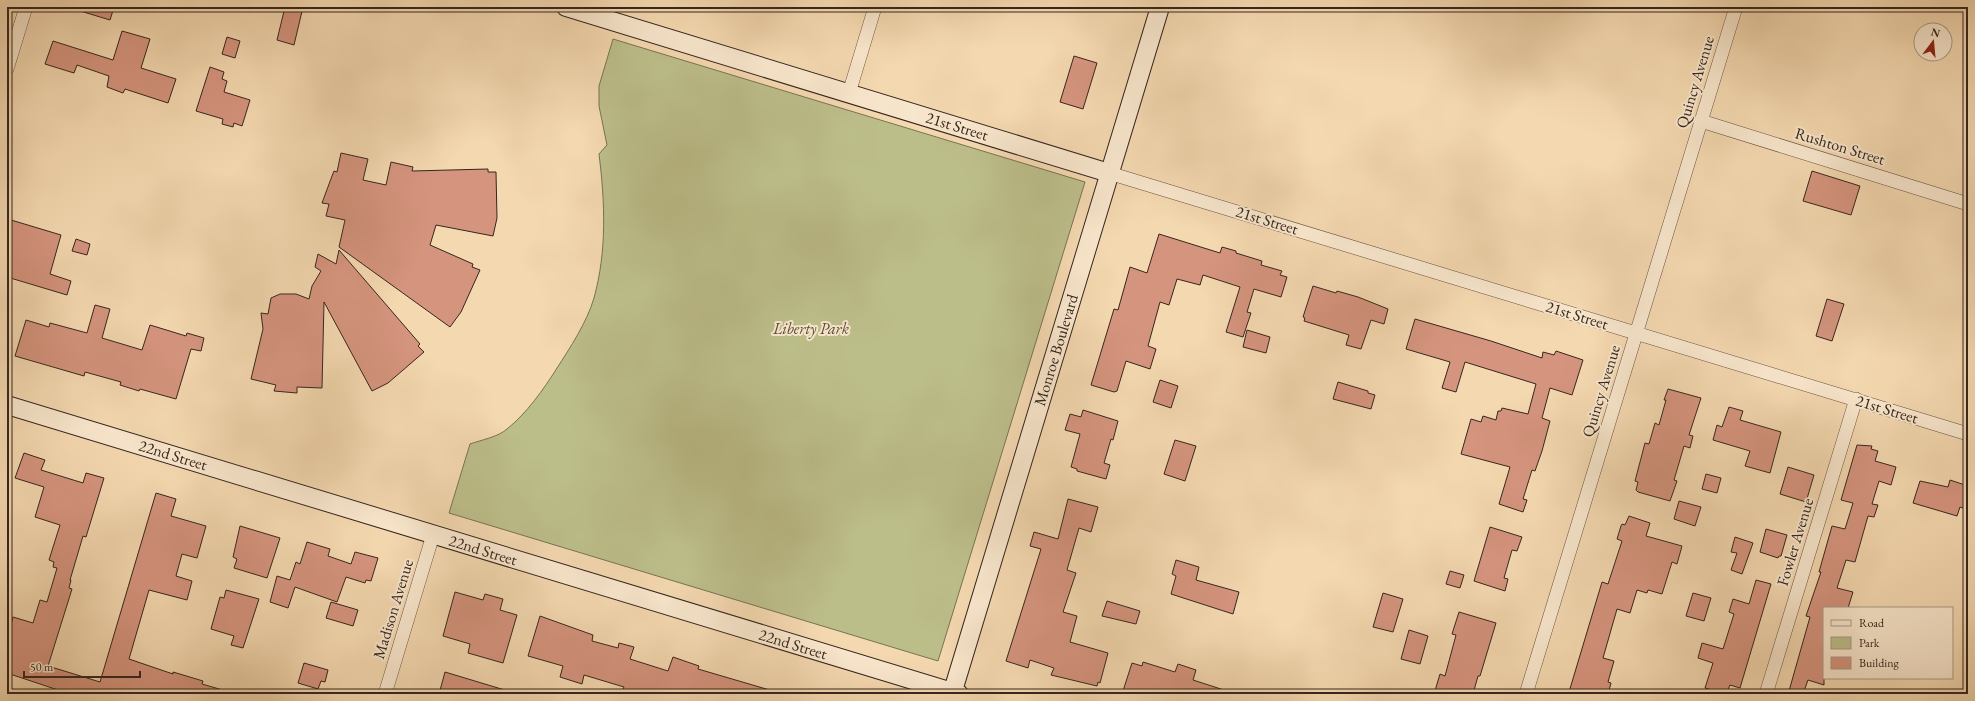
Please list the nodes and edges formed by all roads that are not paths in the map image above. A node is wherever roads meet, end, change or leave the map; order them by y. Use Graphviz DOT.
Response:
graph roads {
  1 [pos="26,7"];
  2 [pos="566,7"];
  3 [pos="875,7"];
  4 [pos="1160,7"];
  5 [pos="1736,7"];
  6 [pos="588,10"];
  7 [pos="7,69"];
  8 [pos="849,93"];
  9 [pos="1701,121"];
  10 [pos="1109,173"];
  11 [pos="1968,204"];
  12 [pos="1636,333"];
  13 [pos="1856,399"];
  14 [pos="7,404"];
  15 [pos="1968,434"];
  16 [pos="434,535"];
  17 [pos="954,693"];
  18 [pos="385,694"];
  19 [pos="1526,694"];
  20 [pos="1766,694"];
  1 -- 7 [label="street"];
  2 -- 6 [label="street, 21st Street"];
  3 -- 8 [label="street"];
  4 -- 10 [label="street, Monroe Boulevard"];
  5 -- 9 [label="street, Quincy Avenue"];
  6 -- 8 [label="street, 21st Street"];
  8 -- 10 [label="street, 21st Street"];
  9 -- 11 [label="street, Rushton Street"];
  9 -- 12 [label="street, Quincy Avenue"];
  10 -- 12 [label="street, 21st Street"];
  10 -- 17 [label="street, Monroe Boulevard"];
  12 -- 13 [label="street, 21st Street"];
  12 -- 19 [label="street, Quincy Avenue"];
  13 -- 15 [label="street, 21st Street"];
  13 -- 20 [label="street, Fowler Avenue"];
  14 -- 16 [label="street, 22nd Street"];
  16 -- 17 [label="street, 22nd Street"];
  16 -- 18 [label="street, Madison Avenue"];
}
